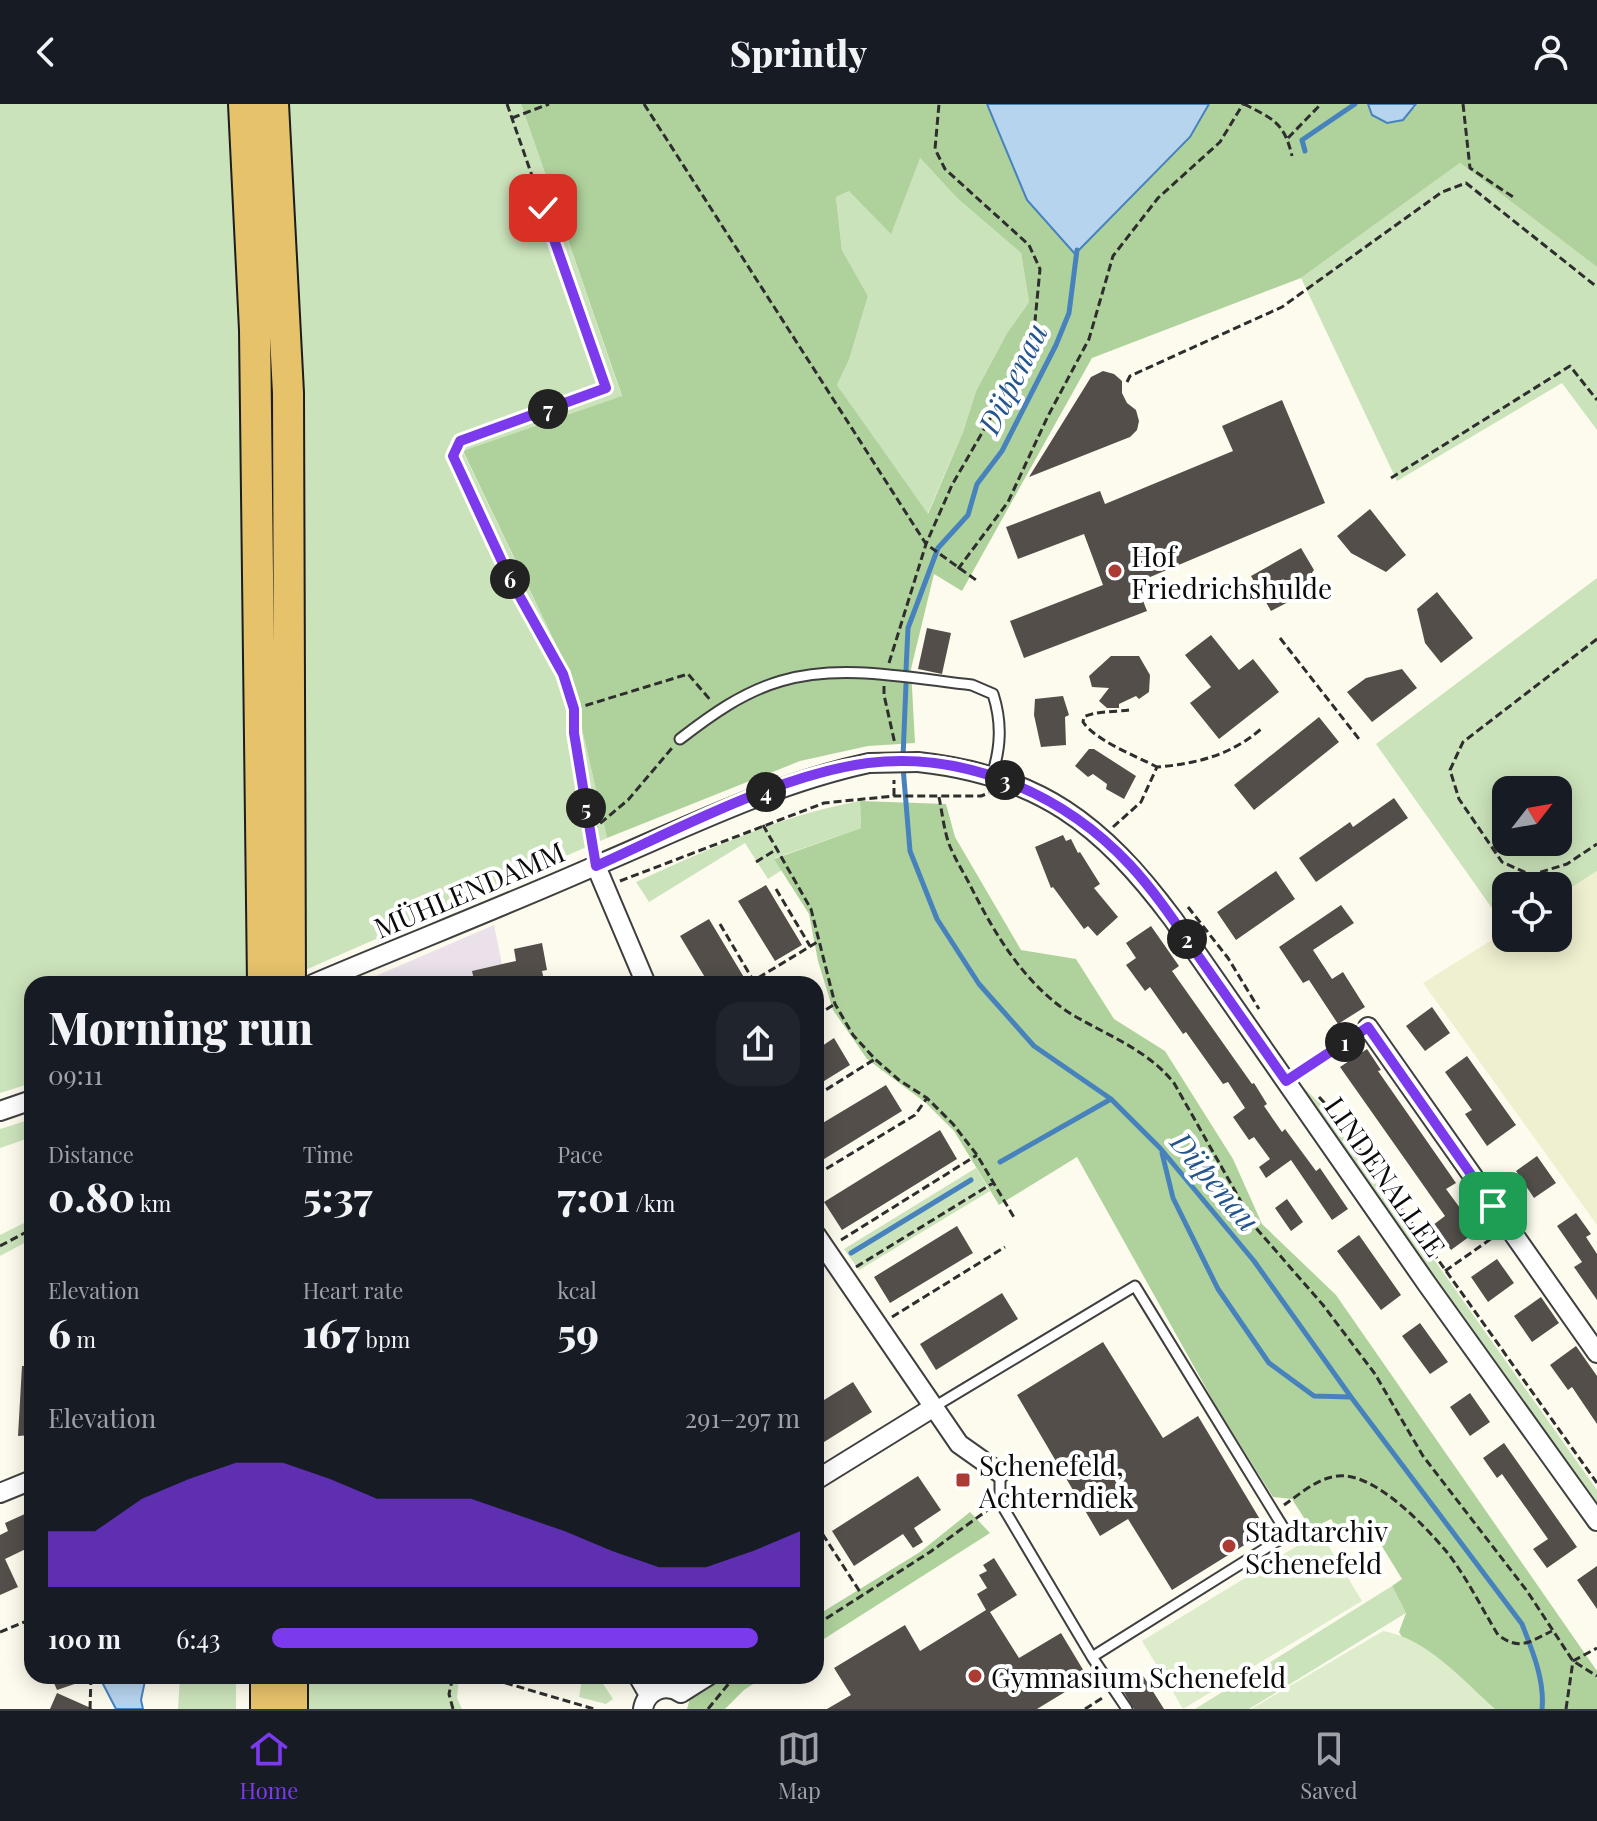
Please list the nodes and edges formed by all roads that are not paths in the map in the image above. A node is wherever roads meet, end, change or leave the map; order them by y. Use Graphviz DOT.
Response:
graph roads {
  1 [pos="244,104"];
  2 [pos="273,104"];
  3 [pos="680,739"];
  4 [pos="918,762"];
  5 [pos="991,784"];
  6 [pos="596,866"];
  7 [pos="263,976"];
  8 [pos="290,976"];
  9 [pos="332,976"];
  10 [pos="643,976"];
  11 [pos="1368,1027"];
  12 [pos="24,1103"];
  13 [pos="0,1111"];
  14 [pos="824,1247"];
  15 [pos="1597,1353"];
  16 [pos="934,1407"];
  17 [pos="1000,1473"];
  18 [pos="824,1475"];
  19 [pos="24,1483"];
  20 [pos="0,1493"];
  21 [pos="1597,1521"];
  22 [pos="1092,1657"];
  23 [pos="266,1684"];
  24 [pos="292,1684"];
  25 [pos="699,1684"];
  26 [pos="680,1701"];
  27 [pos="646,1702"];
  28 [pos="266,1709"];
  29 [pos="292,1709"];
  30 [pos="1127,1709"];
  1 -- 7 [label="highway"];
  2 -- 8 [label="highway"];
  3 -- 5 [label="lane"];
  4 -- 5 [label="street, LINDENALLEE"];
  4 -- 6 [label="street, MÜHLENDAMM, bridge"];
  5 -- 21 [label="street, LINDENALLEE"];
  6 -- 9 [label="street, MÜHLENDAMM"];
  6 -- 10 [label="street"];
  11 -- 15 [label="street"];
  12 -- 13 [label="street"];
  14 -- 16 [label="street"];
  16 -- 17 [label="street"];
  16 -- 18 [label="street"];
  16 -- 22 [label="lane"];
  17 -- 22 [label="lane"];
  19 -- 20 [label="street"];
  22 -- 30 [label="lane"];
  23 -- 28 [label="highway"];
  24 -- 29 [label="highway"];
  25 -- 26 [label="street"];
  26 -- 27 [label="street"];
}
